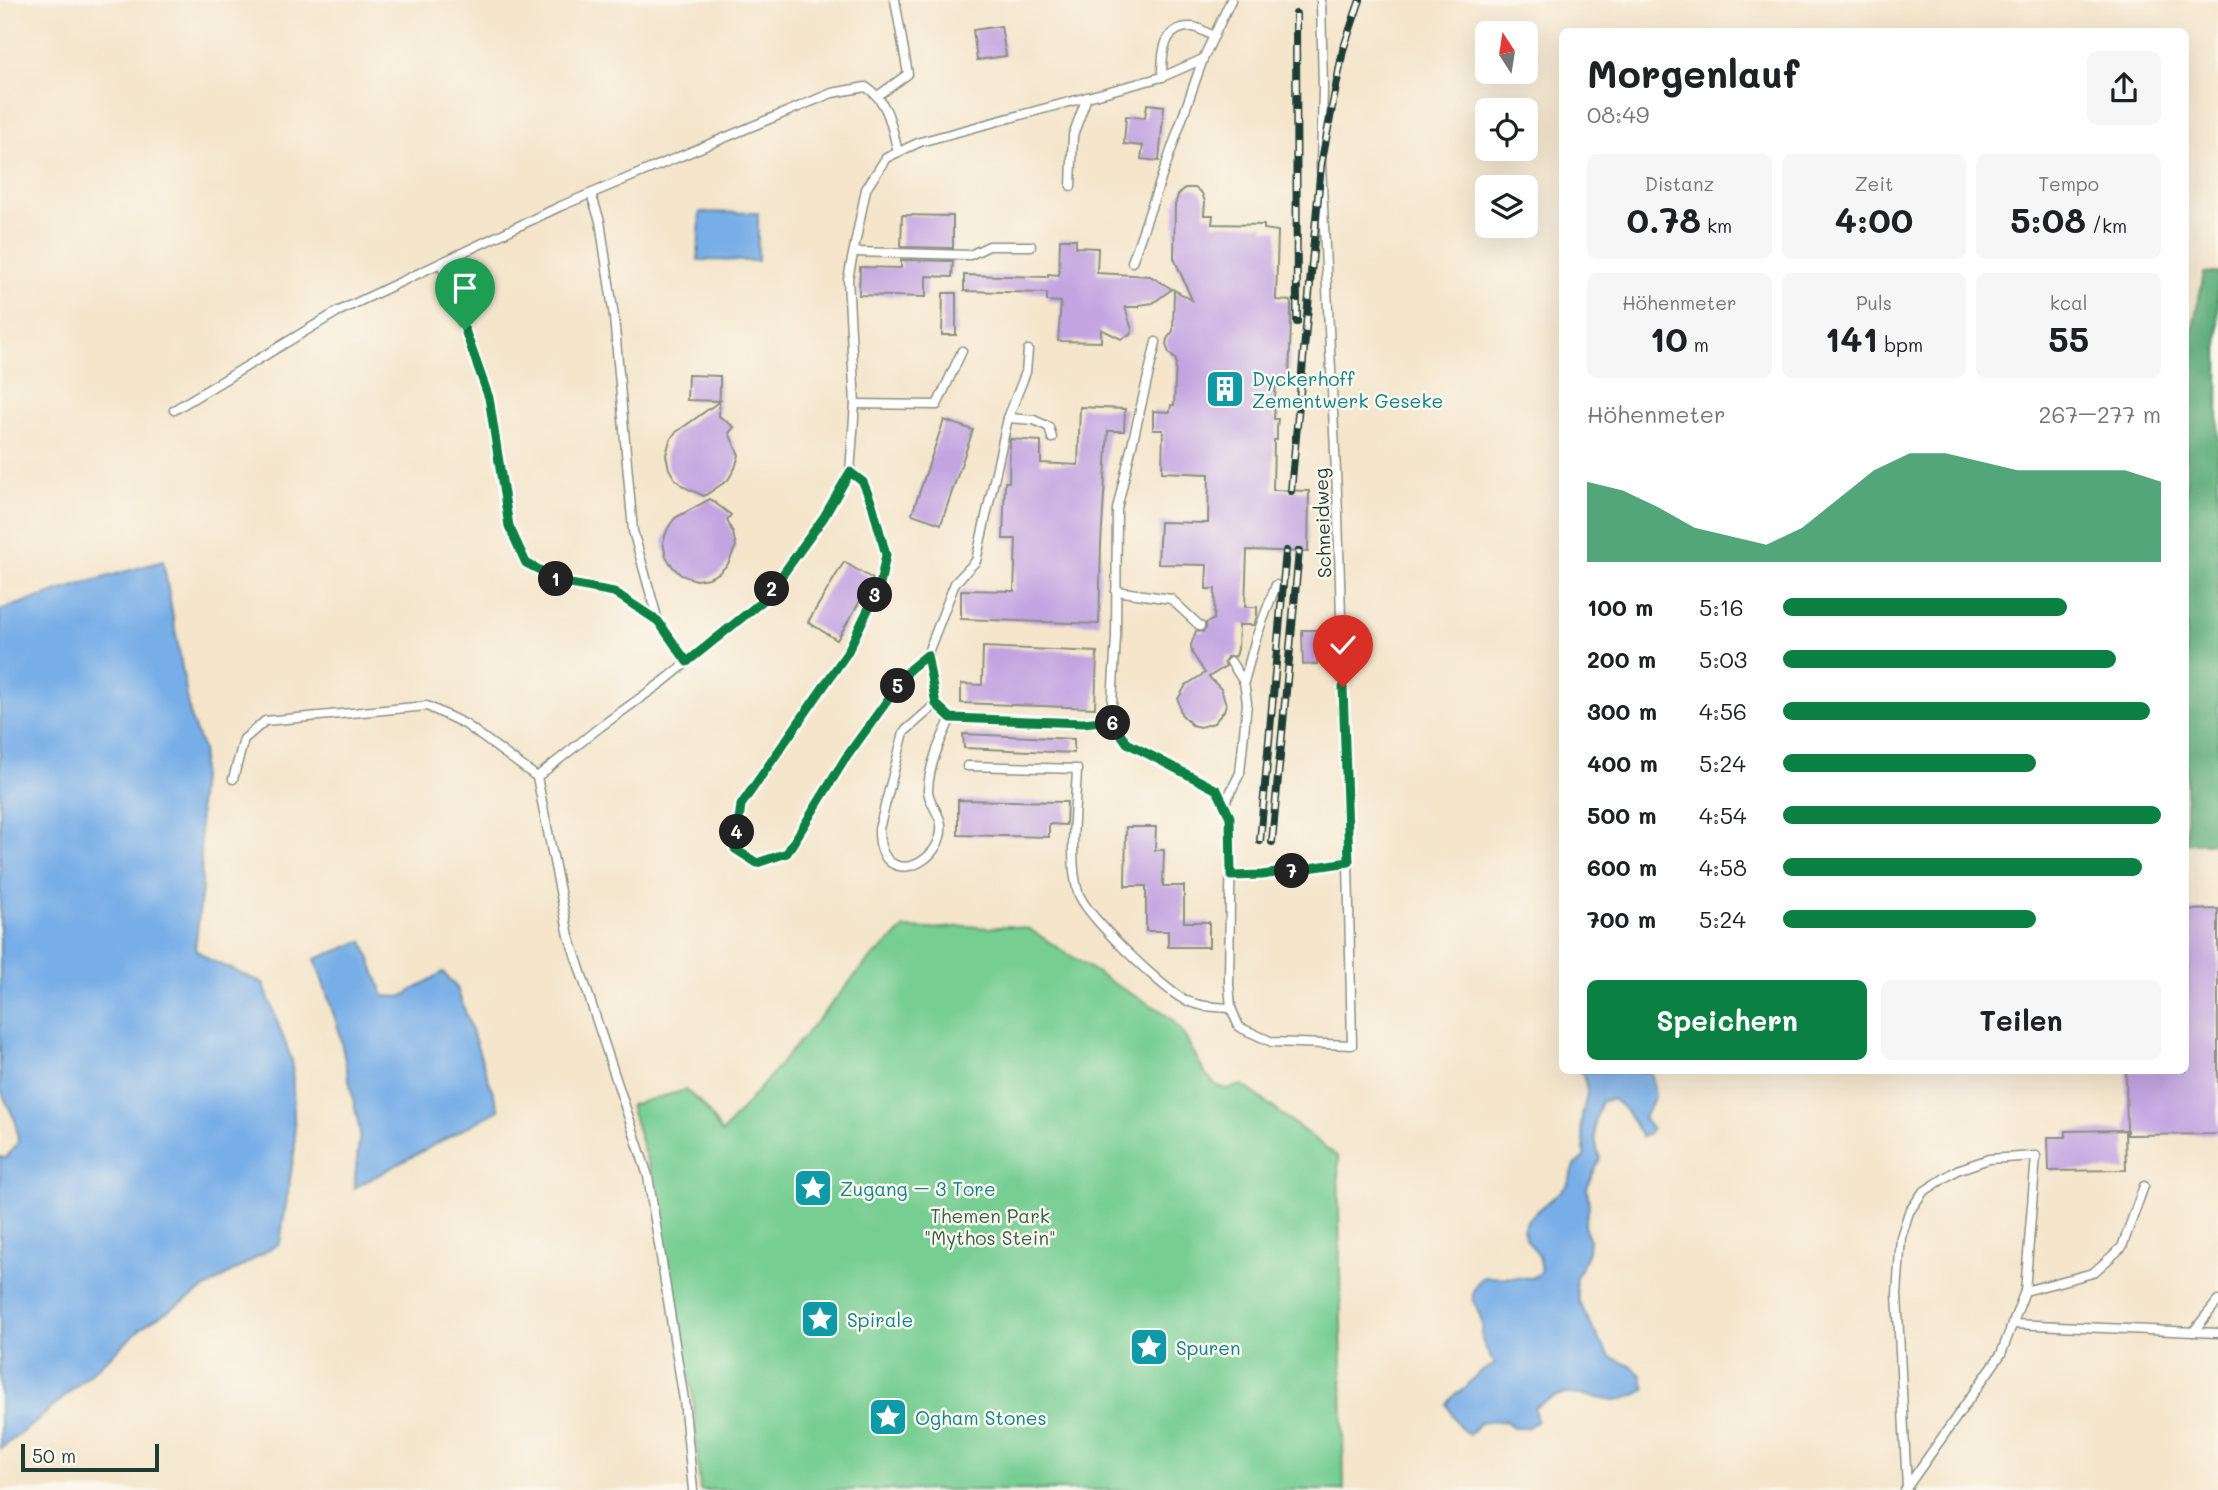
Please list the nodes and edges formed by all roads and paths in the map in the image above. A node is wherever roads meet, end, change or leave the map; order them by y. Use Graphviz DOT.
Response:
graph roads {
  1 [pos="895,0"];
  2 [pos="1231,0"];
  3 [pos="1321,0"];
  4 [pos="1214,36"];
  5 [pos="1203,59"];
  6 [pos="1162,77"];
  7 [pos="879,95"];
  8 [pos="1087,97"];
  9 [pos="898,152"];
  10 [pos="1071,186"];
  11 [pos="591,194"];
  12 [pos="1031,246"];
  13 [pos="853,252"];
  14 [pos="1132,262"];
  15 [pos="441,263"];
  16 [pos="1156,342"];
  17 [pos="1028,350"];
  18 [pos="962,351"];
  19 [pos="855,404"];
  20 [pos="174,410"];
  21 [pos="1008,418"];
  22 [pos="1052,438"];
  23 [pos="850,472"];
  24 [pos="1276,586"];
  25 [pos="1116,591"];
  26 [pos="658,621"];
  27 [pos="1200,626"];
  28 [pos="927,655"];
  29 [pos="687,662"];
  30 [pos="1231,662"];
  31 [pos="1244,682"];
  32 [pos="936,704"];
  33 [pos="951,718"];
  34 [pos="1111,720"];
  35 [pos="967,766"];
  36 [pos="537,777"];
  37 [pos="233,779"];
  38 [pos="1224,805"];
  39 [pos="1349,862"];
  40 [pos="1231,876"];
  41 [pos="1231,1008"];
  42 [pos="2144,1186"];
  43 [pos="2025,1291"];
  44 [pos="2218,1301"];
  45 [pos="2012,1324"];
  46 [pos="2193,1332"];
  47 [pos="2218,1333"];
  48 [pos="1906,1489"];
  49 [pos="693,1490"];
  1 -- 7 [label="lane"];
  2 -- 4 [label="lane"];
  3 -- 39 [label="lane, Schneidweg"];
  4 -- 5 [label="lane"];
  4 -- 6 [label="lane"];
  5 -- 6 [label="lane"];
  5 -- 14 [label="lane"];
  6 -- 8 [label="lane"];
  7 -- 9 [label="lane"];
  7 -- 11 [label="lane"];
  8 -- 9 [label="lane"];
  8 -- 10 [label="lane"];
  9 -- 13 [label="lane"];
  11 -- 15 [label="lane"];
  11 -- 26 [label="lane"];
  12 -- 13 [label="lane"];
  13 -- 19 [label="lane"];
  15 -- 20 [label="lane"];
  15 -- 26 [label="lane"];
  16 -- 25 [label="lane"];
  17 -- 21 [label="lane"];
  18 -- 19 [label="lane"];
  19 -- 23 [label="lane"];
  21 -- 22 [label="lane"];
  21 -- 28 [label="lane"];
  23 -- 28 [label="lane"];
  23 -- 29 [label="lane"];
  24 -- 31 [label="lane"];
  25 -- 27 [label="lane"];
  25 -- 34 [label="lane"];
  26 -- 29 [label="lane"];
  28 -- 32 [label="lane"];
  29 -- 36 [label="lane"];
  30 -- 31 [label="lane"];
  31 -- 38 [label="lane"];
  32 -- 33 [label="lane"];
  32 -- 33 [label="lane"];
  33 -- 34 [label="lane"];
  34 -- 38 [label="lane"];
  35 -- 41 [label="lane"];
  36 -- 37 [label="lane"];
  36 -- 49 [label="lane"];
  38 -- 40 [label="lane"];
  39 -- 40 [label="lane"];
  39 -- 41 [label="lane, Schneidweg"];
  40 -- 41 [label="lane"];
  42 -- 43 [label="lane"];
  43 -- 45 [label="lane"];
  43 -- 48 [label="lane"];
  44 -- 46 [label="lane"];
  45 -- 46 [label="lane"];
  45 -- 48 [label="lane"];
  46 -- 47 [label="lane"];
}
